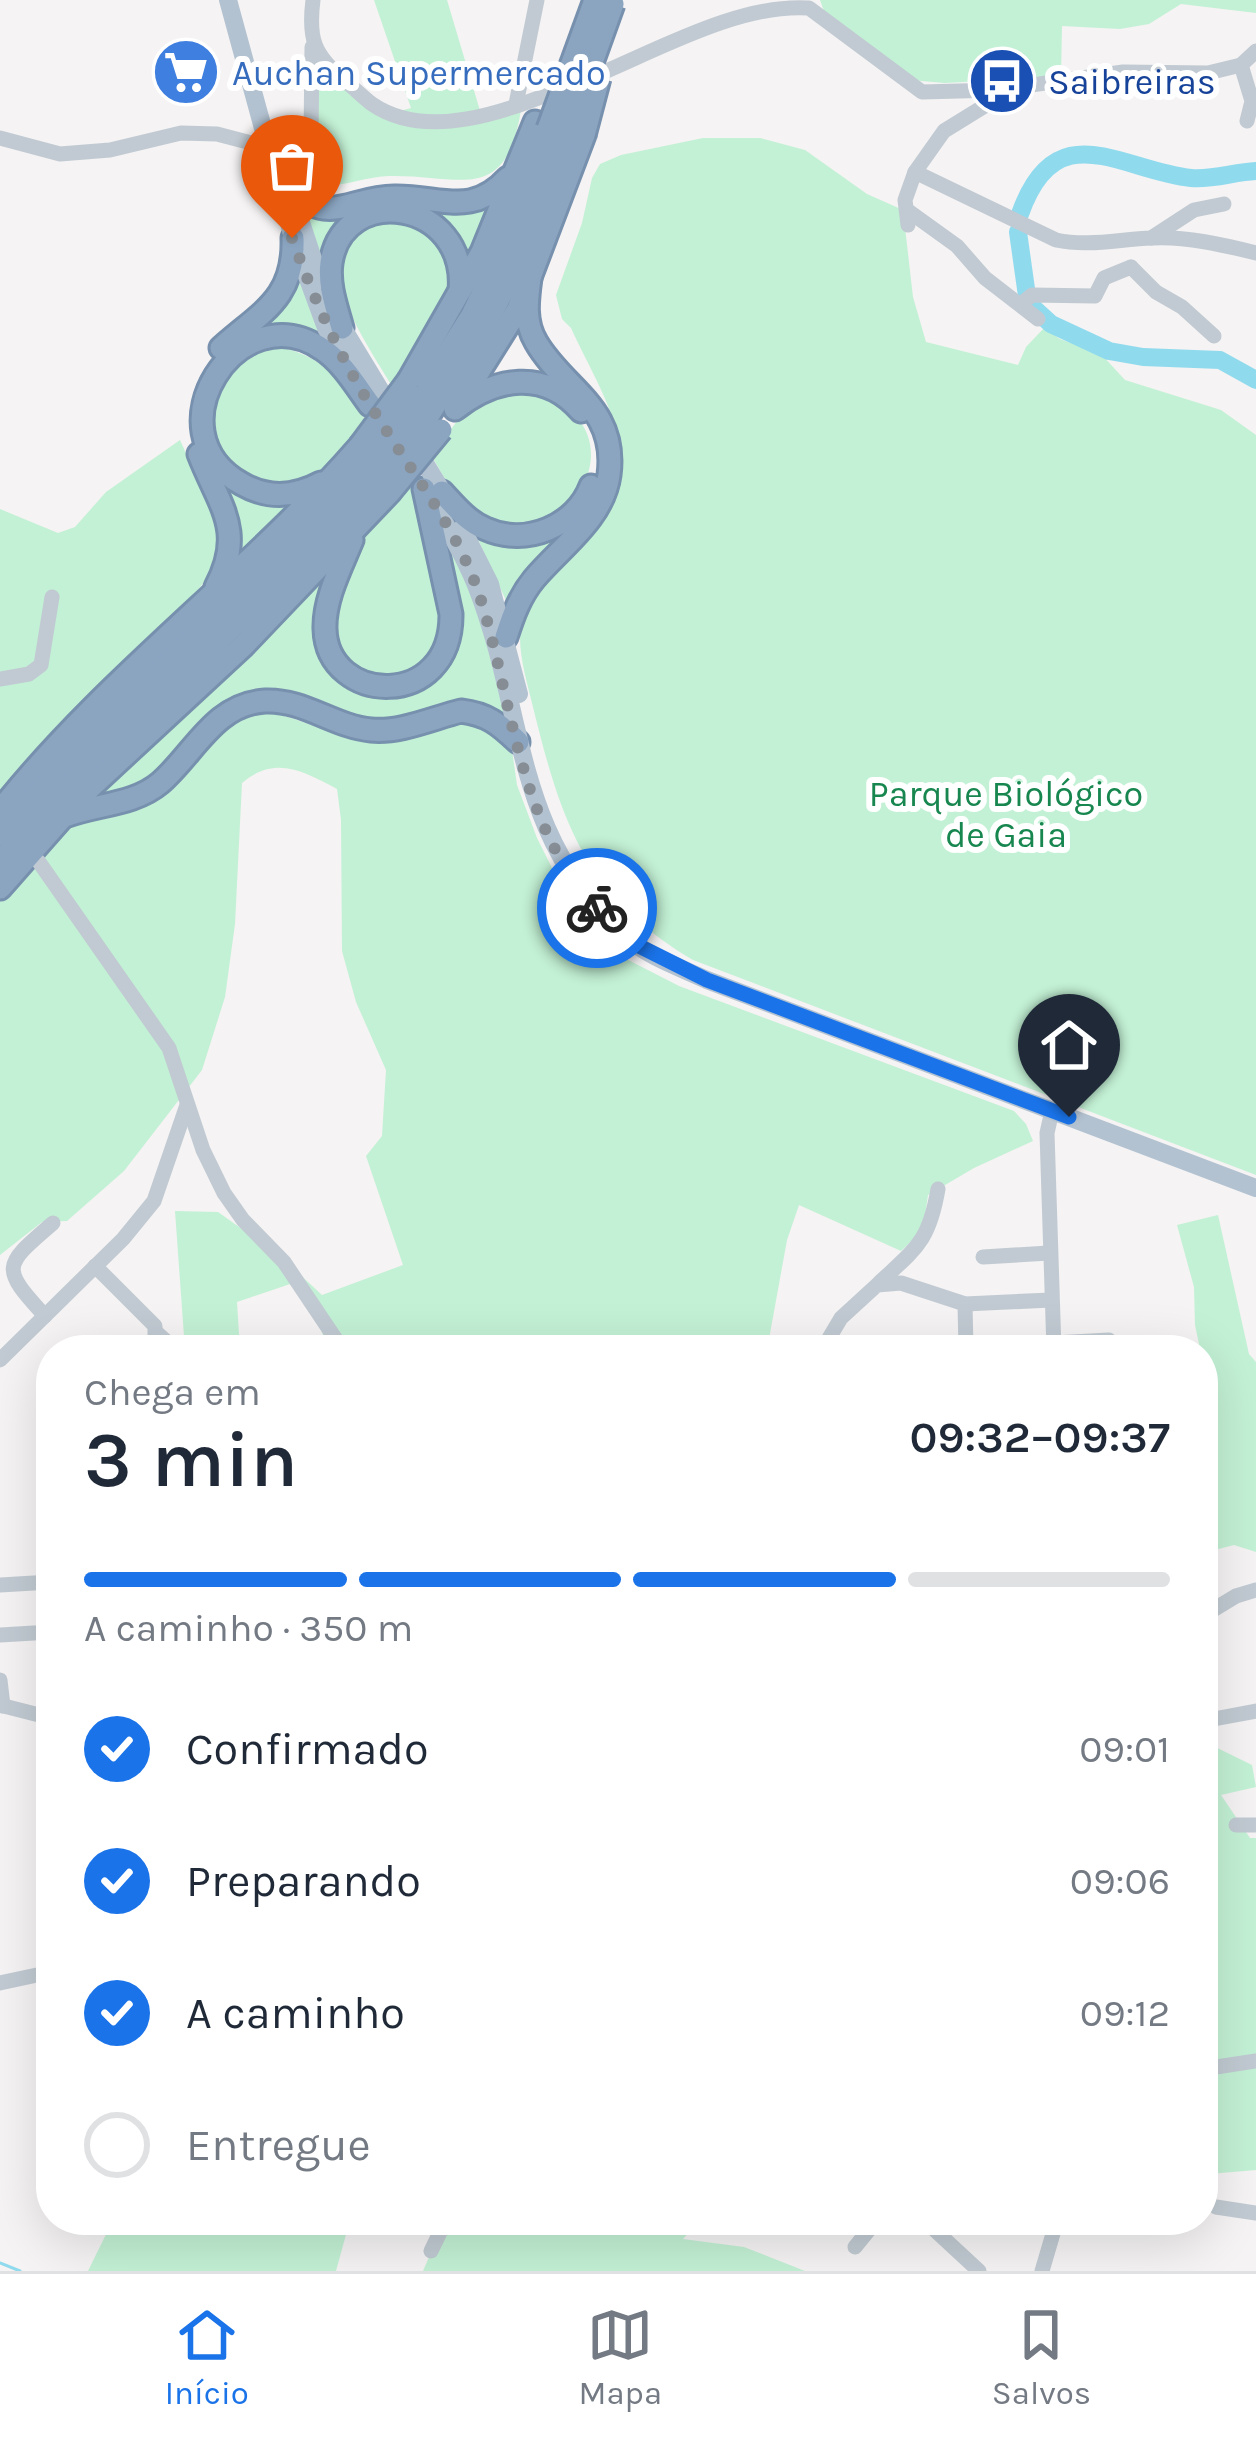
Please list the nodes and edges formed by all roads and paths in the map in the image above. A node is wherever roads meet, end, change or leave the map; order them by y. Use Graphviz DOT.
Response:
graph roads {
  1 [pos="229,0"];
  2 [pos="313,0"];
  3 [pos="537,0"];
  4 [pos="585,0"];
  5 [pos="608,1"];
  6 [pos="810,4"];
  7 [pos="312,37"];
  8 [pos="1256,51"];
  9 [pos="1241,64"];
  10 [pos="997,90"];
  11 [pos="516,104"];
  12 [pos="1247,121"];
  13 [pos="566,132"];
  14 [pos="0,138"];
  15 [pos="310,140"];
  16 [pos="266,147"];
  17 [pos="517,168"];
  18 [pos="915,172"];
  19 [pos="290,188"];
  20 [pos="1224,204"];
  21 [pos="292,238"];
  22 [pos="1142,240"];
  23 [pos="1256,253"];
  24 [pos="1131,267"];
  25 [pos="530,278"];
  26 [pos="459,298"];
  27 [pos="1026,300"];
  28 [pos="1038,319"];
  29 [pos="342,328"];
  30 [pos="1214,336"];
  31 [pos="375,398"];
  32 [pos="425,405"];
  33 [pos="455,409"];
  34 [pos="375,469"];
  35 [pos="332,478"];
  36 [pos="433,490"];
  37 [pos="358,528"];
  38 [pos="52,597"];
  39 [pos="206,602"];
  40 [pos="506,637"];
  41 [pos="0,679"];
  42 [pos="518,742"];
  43 [pos="0,811"];
  44 [pos="59,819"];
  45 [pos="0,835"];
  46 [pos="0,862"];
  47 [pos="39,862"];
  48 [pos="0,888"];
  49 [pos="670,962"];
  50 [pos="187,1105"];
  51 [pos="1052,1111"];
  52 [pos="1256,1188"];
  53 [pos="938,1189"];
  54 [pos="53,1223"];
  55 [pos="1049,1253"];
  56 [pos="983,1257"];
  57 [pos="95,1266"];
  58 [pos="877,1286"];
  59 [pos="1051,1300"];
  60 [pos="965,1304"];
  61 [pos="45,1316"];
  62 [pos="156,1332"];
  63 [pos="154,1335"];
  64 [pos="159,1335"];
  65 [pos="333,1335"];
  66 [pos="831,1335"];
  67 [pos="966,1335"];
  68 [pos="1053,1335"];
  69 [pos="0,1360"];
  70 [pos="36,1583"];
  71 [pos="0,1585"];
  72 [pos="1256,1590"];
  73 [pos="1218,1607"];
  74 [pos="36,1633"];
  75 [pos="0,1635"];
  76 [pos="0,1680"];
  77 [pos="1,1706"];
  78 [pos="1256,1711"];
  79 [pos="36,1714"];
  80 [pos="1218,1718"];
  81 [pos="1236,1825"];
  82 [pos="1256,1825"];
  83 [pos="36,1976"];
  84 [pos="0,1984"];
  85 [pos="1256,2061"];
  86 [pos="1218,2066"];
  87 [pos="1218,2207"];
  88 [pos="1256,2213"];
  89 [pos="439,2235"];
  90 [pos="864,2235"];
  91 [pos="937,2235"];
  92 [pos="1053,2235"];
  93 [pos="855,2246"];
  94 [pos="431,2251"];
  95 [pos="970,2269"];
  96 [pos="1042,2271"];
  1 -- 16 [label="main road"];
  1 -- 19 [label="main road"];
  2 -- 7 [label="street"];
  3 -- 11 [label="street"];
  4 -- 17 [label="highway"];
  5 -- 13 [label="highway, bridge"];
  5 -- 13 [label="highway, bridge"];
  6 -- 10 [label="street"];
  6 -- 11 [label="street"];
  7 -- 11 [label="street"];
  7 -- 15 [label="street"];
  8 -- 9 [label="street"];
  9 -- 10 [label="street"];
  9 -- 12 [label="street"];
  10 -- 18 [label="street"];
  13 -- 25 [label="highway"];
  13 -- 32 [label="highway"];
  14 -- 16 [label="street"];
  16 -- 21 [label="main road"];
  17 -- 19 [label="highway"];
  17 -- 26 [label="highway"];
  18 -- 22 [label="street"];
  18 -- 27 [label="street"];
  19 -- 29 [label="main road"];
  20 -- 22 [label="street"];
  21 -- 31 [label="main road"];
  21 -- 39 [label="highway"];
  22 -- 23 [label="street"];
  22 -- 24 [label="street"];
  24 -- 27 [label="street"];
  24 -- 30 [label="street"];
  25 -- 33 [label="highway"];
  25 -- 40 [label="highway"];
  26 -- 29 [label="highway"];
  26 -- 32 [label="highway"];
  27 -- 28 [label="street"];
  29 -- 31 [label="main road"];
  31 -- 35 [label="highway"];
  31 -- 36 [label="main road"];
  32 -- 33 [label="highway"];
  32 -- 34 [label="highway, bridge"];
  32 -- 34 [label="highway, bridge"];
  33 -- 36 [label="highway"];
  34 -- 35 [label="highway"];
  34 -- 37 [label="highway"];
  34 -- 45 [label="highway"];
  34 -- 46 [label="highway"];
  35 -- 39 [label="highway"];
  36 -- 37 [label="highway"];
  36 -- 40 [label="main road"];
  36 -- 42 [label="main road"];
  37 -- 44 [label="highway"];
  38 -- 41 [label="street"];
  39 -- 43 [label="highway"];
  40 -- 49 [label="main road"];
  42 -- 44 [label="highway"];
  42 -- 49 [label="main road"];
  44 -- 48 [label="highway"];
  47 -- 50 [label="street"];
  49 -- 51 [label="main road"];
  50 -- 57 [label="street"];
  50 -- 65 [label="street"];
  51 -- 52 [label="main road"];
  51 -- 55 [label="street"];
  53 -- 58 [label="street"];
  54 -- 61 [label="street"];
  55 -- 56 [label="street"];
  55 -- 59 [label="street"];
  57 -- 61 [label="street"];
  57 -- 62 [label="street"];
  58 -- 60 [label="street"];
  58 -- 66 [label="street"];
  59 -- 60 [label="street"];
  59 -- 68 [label="street"];
  60 -- 67 [label="street"];
  61 -- 69 [label="street"];
  62 -- 63 [label="street"];
  62 -- 64 [label="street"];
  70 -- 71 [label="street"];
  72 -- 73 [label="street"];
  74 -- 75 [label="street"];
  76 -- 77 [label="street"];
  77 -- 79 [label="street"];
  78 -- 80 [label="street"];
  81 -- 82 [label="street"];
  83 -- 84 [label="street"];
  85 -- 86 [label="street"];
  87 -- 88 [label="street"];
  89 -- 94 [label="street"];
  90 -- 93 [label="street"];
  91 -- 95 [label="street"];
  92 -- 96 [label="street"];
}
